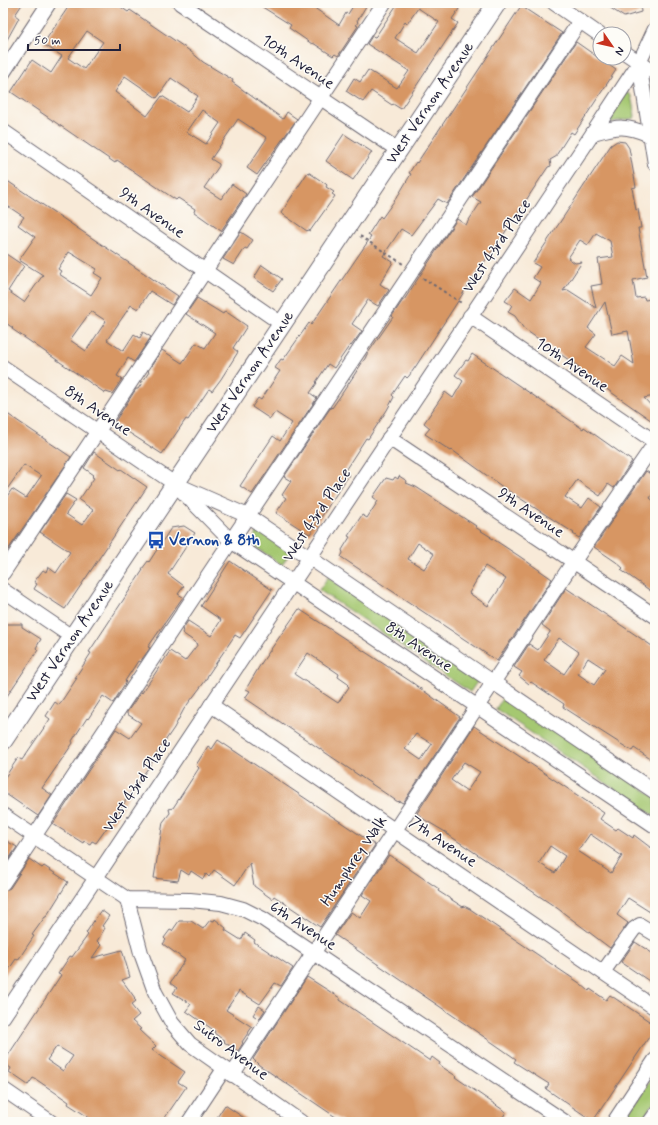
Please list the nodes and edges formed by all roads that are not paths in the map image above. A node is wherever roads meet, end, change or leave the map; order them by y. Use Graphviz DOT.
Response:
graph roads {
  1 [pos="49,3"];
  2 [pos="180,3"];
  3 [pos="384,3"];
  4 [pos="496,3"];
  5 [pos="554,3"];
  6 [pos="580,21"];
  7 [pos="592,29"];
  8 [pos="655,29"];
  9 [pos="632,57"];
  10 [pos="639,62"];
  11 [pos="3,73"];
  12 [pos="655,73"];
  13 [pos="321,97"];
  14 [pos="3,131"];
  15 [pos="593,133"];
  16 [pos="650,135"];
  17 [pos="398,150"];
  18 [pos="655,164"];
  19 [pos="205,271"];
  20 [pos="470,316"];
  21 [pos="282,324"];
  22 [pos="3,367"];
  23 [pos="98,431"];
  24 [pos="389,438"];
  25 [pos="655,443"];
  26 [pos="175,484"];
  27 [pos="248,516"];
  28 [pos="231,541"];
  29 [pos="310,557"];
  30 [pos="574,562"];
  31 [pos="3,573"];
  32 [pos="293,582"];
  33 [pos="3,590"];
  34 [pos="655,616"];
  35 [pos="72,637"];
  36 [pos="494,682"];
  37 [pos="211,705"];
  38 [pos="477,706"];
  39 [pos="3,741"];
  40 [pos="655,792"];
  41 [pos="3,815"];
  42 [pos="655,826"];
  43 [pos="395,830"];
  44 [pos="35,836"];
  45 [pos="96,878"];
  46 [pos="3,883"];
  47 [pos="127,900"];
  48 [pos="655,934"];
  49 [pos="313,953"];
  50 [pos="603,972"];
  51 [pos="655,1008"];
  52 [pos="3,1017"];
  53 [pos="655,1060"];
  54 [pos="228,1072"];
  55 [pos="3,1089"];
  56 [pos="655,1115"];
  57 [pos="51,1122"];
  58 [pos="188,1122"];
  59 [pos="302,1122"];
  60 [pos="565,1122"];
  61 [pos="614,1122"];
  62 [pos="650,1122"];
  1 -- 11 [label="street"];
  2 -- 13 [label="street, 10th Avenue"];
  3 -- 13 [label="street"];
  4 -- 17 [label="main road, West Vernon Avenue"];
  5 -- 6 [label="street"];
  6 -- 7 [label="street"];
  6 -- 27 [label="street"];
  8 -- 10 [label="street, West 43rd Place"];
  9 -- 10 [label="street"];
  10 -- 12 [label="street"];
  10 -- 15 [label="street, West 43rd Place"];
  10 -- 16 [label="street"];
  13 -- 17 [label="street, 10th Avenue"];
  13 -- 19 [label="street"];
  14 -- 19 [label="street, 9th Avenue"];
  15 -- 16 [label="street"];
  15 -- 20 [label="street, West 43rd Place"];
  16 -- 18 [label="street"];
  17 -- 21 [label="main road, West Vernon Avenue"];
  19 -- 21 [label="street, 9th Avenue"];
  19 -- 23 [label="street"];
  20 -- 24 [label="street, West 43rd Place"];
  20 -- 25 [label="street, 10th Avenue"];
  21 -- 26 [label="main road, West Vernon Avenue"];
  22 -- 23 [label="street, 8th Avenue"];
  23 -- 26 [label="street, 8th Avenue"];
  23 -- 31 [label="street"];
  24 -- 29 [label="street, West 43rd Place"];
  24 -- 30 [label="street, 9th Avenue"];
  25 -- 30 [label="street"];
  26 -- 27 [label="street, 8th Avenue"];
  26 -- 28 [label="street, 8th Avenue"];
  26 -- 35 [label="main road, West Vernon Avenue"];
  27 -- 28 [label="street"];
  27 -- 29 [label="street, 8th Avenue"];
  28 -- 32 [label="street, 8th Avenue"];
  28 -- 44 [label="street"];
  29 -- 32 [label="street, West 43rd Place"];
  29 -- 36 [label="street, 8th Avenue"];
  30 -- 34 [label="street, 9th Avenue"];
  30 -- 36 [label="street"];
  32 -- 37 [label="street, West 43rd Place"];
  32 -- 38 [label="street, 8th Avenue"];
  33 -- 35 [label="street"];
  35 -- 39 [label="main road, West Vernon Avenue"];
  36 -- 38 [label="street, Humphrey Walk"];
  36 -- 40 [label="street, 8th Avenue"];
  37 -- 43 [label="street, 7th Avenue"];
  37 -- 45 [label="street, West 43rd Place"];
  38 -- 42 [label="street, 8th Avenue"];
  38 -- 43 [label="street, Humphrey Walk"];
  41 -- 44 [label="street"];
  43 -- 49 [label="street, Humphrey Walk"];
  43 -- 50 [label="street, 7th Avenue"];
  44 -- 45 [label="street"];
  44 -- 46 [label="street"];
  45 -- 47 [label="street"];
  45 -- 52 [label="street, West 43rd Place"];
  47 -- 49 [label="street, 6th Avenue"];
  47 -- 54 [label="street, Sutro Avenue"];
  48 -- 50 [label="street"];
  49 -- 54 [label="street, Humphrey Walk"];
  49 -- 60 [label="street, 6th Avenue"];
  50 -- 51 [label="street, 7th Avenue"];
  53 -- 61 [label="street"];
  54 -- 58 [label="street, Humphrey Walk"];
  54 -- 59 [label="street, Sutro Avenue"];
  55 -- 57 [label="street"];
  56 -- 62 [label="street"];
}
